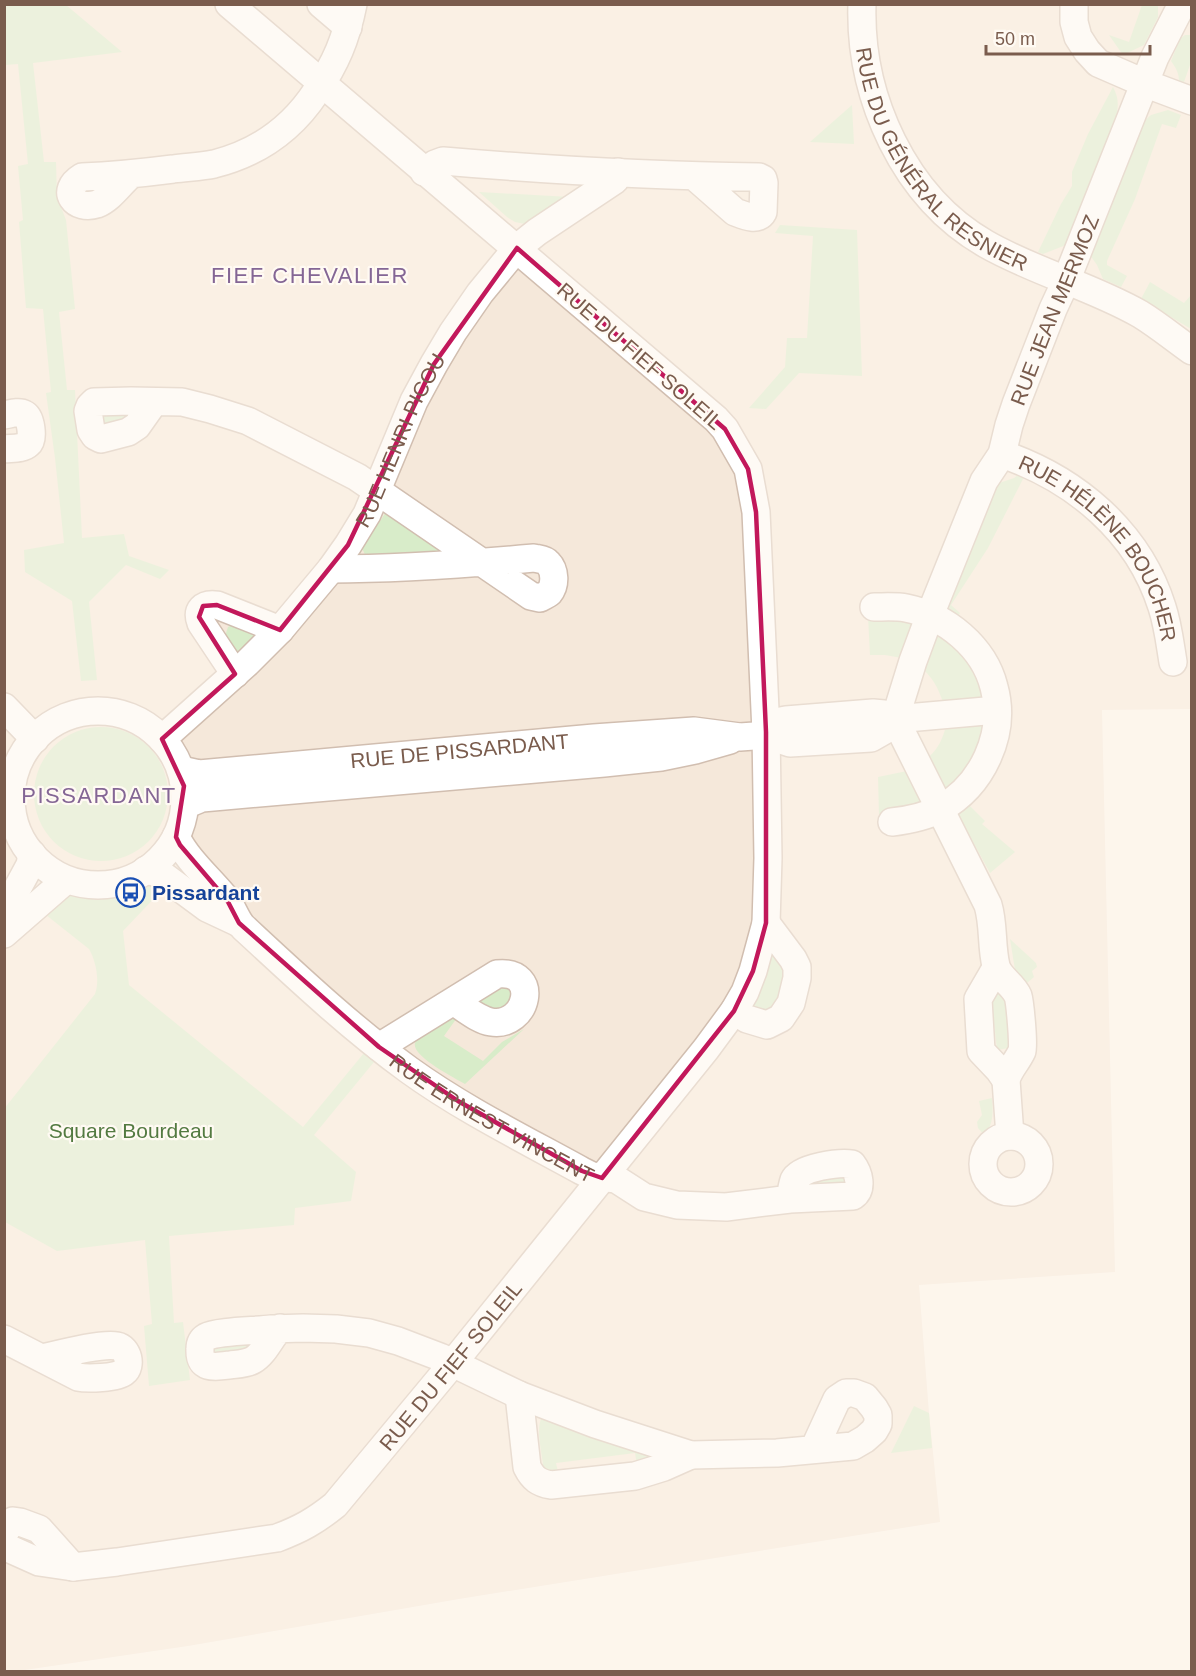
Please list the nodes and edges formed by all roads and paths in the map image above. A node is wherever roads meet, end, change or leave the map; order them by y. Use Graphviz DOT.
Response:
graph roads {
  1 [pos="229,4"];
  2 [pos="321,4"];
  3 [pos="862,4"];
  4 [pos="1074,4"];
  5 [pos="1184,7"];
  6 [pos="350,16"];
  7 [pos="1144,83"];
  8 [pos="322,84"];
  9 [pos="1191,101"];
  10 [pos="424,171"];
  11 [pos="618,172"];
  12 [pos="130,174"];
  13 [pos="694,176"];
  14 [pos="516,248"];
  15 [pos="1066,281"];
  16 [pos="1191,351"];
  17 [pos="154,402"];
  18 [pos="4,415"];
  19 [pos="4,449"];
  20 [pos="1002,454"];
  21 [pos="377,491"];
  22 [pos="331,569"];
  23 [pos="874,607"];
  24 [pos="930,615"];
  25 [pos="280,630"];
  26 [pos="1173,662"];
  27 [pos="235,674"];
  28 [pos="4,707"];
  29 [pos="997,710"];
  30 [pos="895,719"];
  31 [pos="753,734"];
  32 [pos="35,739"];
  33 [pos="162,739"];
  34 [pos="181,770"];
  35 [pos="9,783"];
  36 [pos="185,805"];
  37 [pos="939,809"];
  38 [pos="9,817"];
  39 [pos="892,822"];
  40 [pos="176,837"];
  41 [pos="32,854"];
  42 [pos="146,870"];
  43 [pos="66,879"];
  44 [pos="4,913"];
  45 [pos="239,923"];
  46 [pos="766,923"];
  47 [pos="4,934"];
  48 [pos="996,968"];
  49 [pos="454,1002"];
  50 [pos="734,1011"];
  51 [pos="379,1047"];
  52 [pos="1006,1080"];
  53 [pos="1010,1136"];
  54 [pos="602,1178"];
  55 [pos="790,1199"];
  56 [pos="280,1329"];
  57 [pos="4,1339"];
  58 [pos="43,1358"];
  59 [pos="453,1363"];
  60 [pos="519,1395"];
  61 [pos="814,1449"];
  62 [pos="691,1455"];
  63 [pos="4,1534"];
  64 [pos="4,1544"];
  65 [pos="73,1567"];
  1 -- 8 [label="street, RUE DU FIEF SOLEIL"];
  2 -- 6 [label="street"];
  3 -- 15 [label="street, RUE DU GÉNÉRAL RESNIER"];
  4 -- 7 [label="street"];
  5 -- 7 [label="street, RUE JEAN MERMOZ"];
  6 -- 8 [label="street"];
  7 -- 9 [label="street"];
  7 -- 15 [label="street, RUE JEAN MERMOZ"];
  8 -- 10 [label="street, RUE DU FIEF SOLEIL"];
  8 -- 12 [label="street"];
  10 -- 11 [label="street"];
  10 -- 14 [label="street, RUE DU FIEF SOLEIL"];
  11 -- 13 [label="street"];
  11 -- 14 [label="street, RUE HENRI PICOU"];
  14 -- 21 [label="street, RUE HENRI PICOU"];
  14 -- 31 [label="street, RUE DU FIEF SOLEIL"];
  15 -- 16 [label="street, RUE DU GÉNÉRAL RESNIER"];
  15 -- 20 [label="street, RUE JEAN MERMOZ"];
  17 -- 21 [label="street"];
  18 -- 19 [label="street"];
  20 -- 24 [label="street, RUE JEAN MERMOZ"];
  20 -- 26 [label="street, RUE HÉLÈNE BOUCHER"];
  21 -- 22 [label="street, RUE HENRI PICOU"];
  21 -- 22 [label="street"];
  22 -- 25 [label="street, RUE HENRI PICOU"];
  23 -- 24 [label="street"];
  24 -- 29 [label="street"];
  24 -- 30 [label="street, RUE JEAN MERMOZ"];
  25 -- 27 [label="street, RUE HENRI PICOU"];
  25 -- 27 [label="street"];
  27 -- 33 [label="street, RUE HENRI PICOU"];
  28 -- 32 [label="street"];
  29 -- 30 [label="street"];
  29 -- 37 [label="street"];
  30 -- 31 [label="street"];
  30 -- 37 [label="street"];
  31 -- 34 [label="street, RUE DE PISSARDANT"];
  31 -- 36 [label="street, RUE DE PISSARDANT"];
  31 -- 46 [label="street, RUE DU FIEF SOLEIL"];
  32 -- 33 [label="street"];
  32 -- 35 [label="street"];
  33 -- 34 [label="street"];
  34 -- 36 [label="street"];
  35 -- 38 [label="street"];
  36 -- 40 [label="street"];
  37 -- 39 [label="street"];
  37 -- 48 [label="street"];
  38 -- 41 [label="street"];
  40 -- 42 [label="street"];
  40 -- 45 [label="street, RUE ERNEST VINCENT"];
  41 -- 43 [label="street"];
  41 -- 44 [label="street"];
  42 -- 43 [label="street"];
  42 -- 45 [label="street, RUE ERNEST VINCENT"];
  43 -- 47 [label="street"];
  45 -- 51 [label="street, RUE ERNEST VINCENT"];
  46 -- 50 [label="street, RUE DU FIEF SOLEIL"];
  46 -- 50 [label="street"];
  48 -- 52 [label="street"];
  48 -- 52 [label="street"];
  49 -- 51 [label="street"];
  50 -- 54 [label="street, RUE DU FIEF SOLEIL"];
  51 -- 54 [label="street, RUE ERNEST VINCENT"];
  52 -- 53 [label="street"];
  54 -- 55 [label="street, RUE ERNEST VINCENT"];
  54 -- 59 [label="street, RUE DU FIEF SOLEIL"];
  56 -- 59 [label="street"];
  57 -- 58 [label="street"];
  59 -- 60 [label="street"];
  59 -- 65 [label="street, RUE DU FIEF SOLEIL"];
  60 -- 62 [label="street"];
  60 -- 62 [label="street"];
  61 -- 62 [label="street"];
  63 -- 65 [label="street"];
  64 -- 65 [label="street, RUE DU FIEF SOLEIL"];
}
